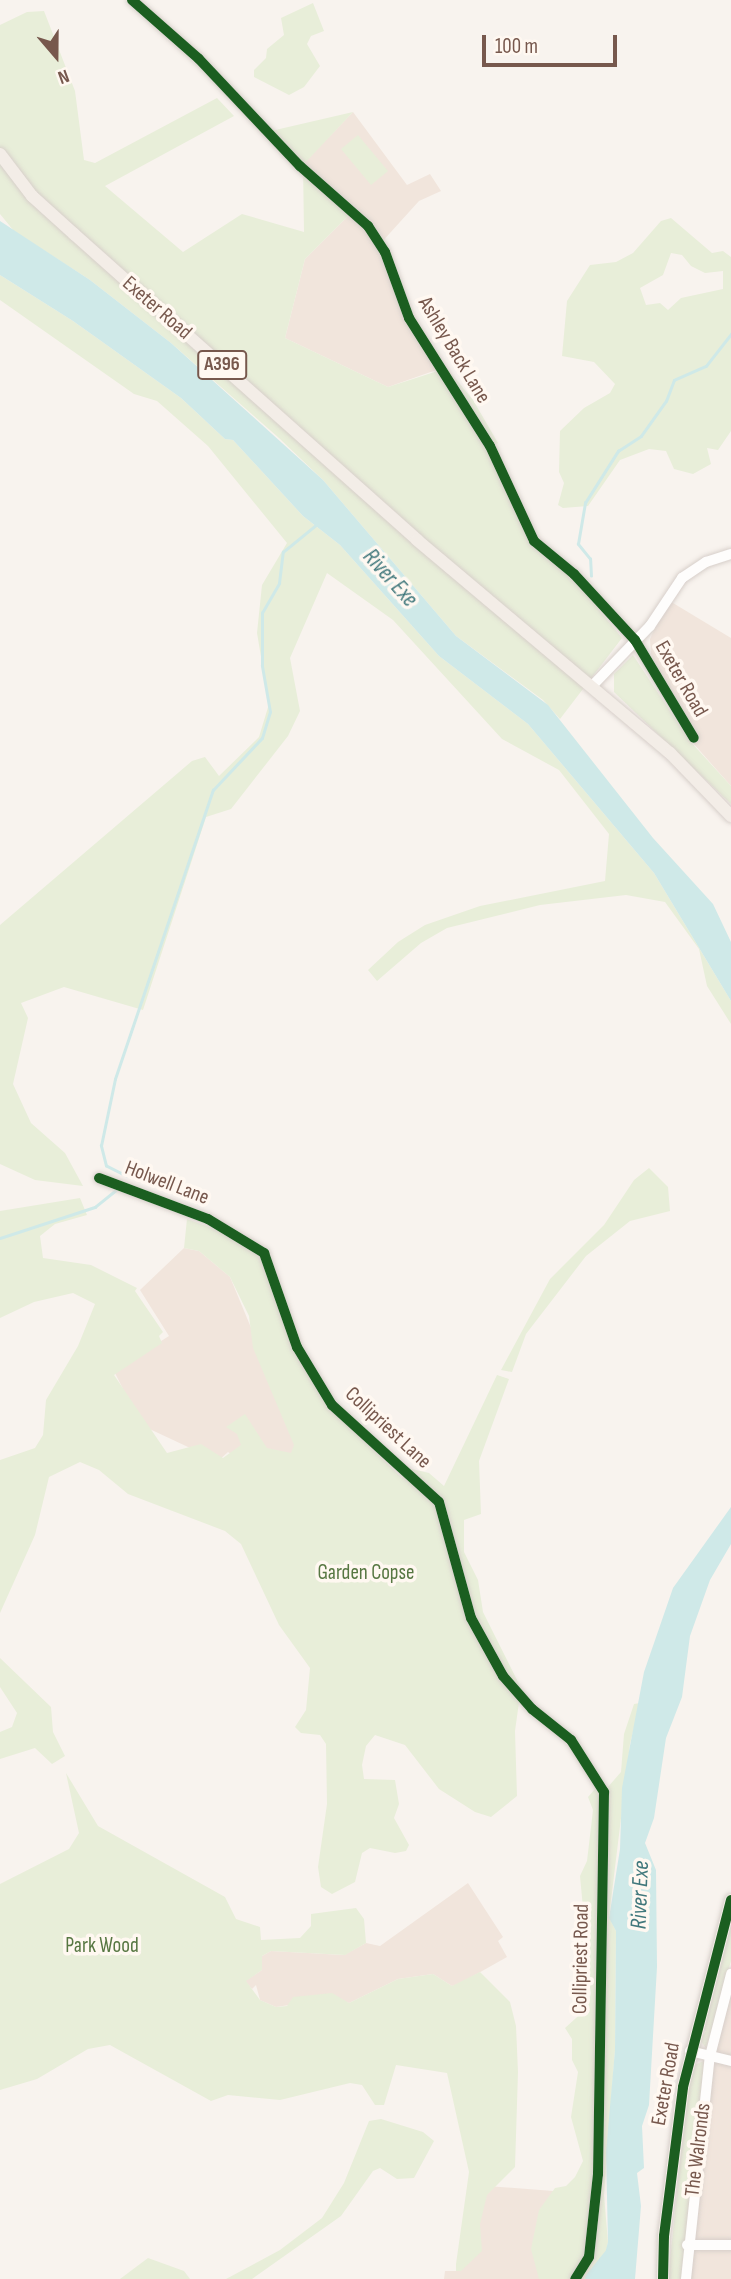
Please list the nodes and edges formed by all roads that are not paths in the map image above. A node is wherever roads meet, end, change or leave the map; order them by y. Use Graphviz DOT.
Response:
graph roads {
  1 [pos="132,0"];
  2 [pos="0,154"];
  3 [pos="731,554"];
  4 [pos="635,640"];
  5 [pos="593,685"];
  6 [pos="694,738"];
  7 [pos="731,816"];
  8 [pos="99,1178"];
  9 [pos="222,1226"];
  10 [pos="503,1676"];
  11 [pos="731,1900"];
  12 [pos="731,1974"];
  13 [pos="691,2051"];
  14 [pos="710,2056"];
  15 [pos="731,2061"];
  16 [pos="687,2245"];
  17 [pos="731,2245"];
  18 [pos="575,2279"];
  19 [pos="663,2279"];
  20 [pos="686,2279"];
  1 -- 4 [label="street, Ashley Back Lane"];
  2 -- 5 [label="main road, Exeter Road / A396"];
  3 -- 4 [label="street"];
  4 -- 5 [label="street"];
  4 -- 6 [label="street, Exeter Road"];
  5 -- 7 [label="main road, Exeter Road / A396"];
  8 -- 9 [label="street, Holwell Lane"];
  9 -- 10 [label="street, Collipriest Lane"];
  10 -- 18 [label="street, Collipriest Road"];
  11 -- 13 [label="main road, Exeter Road"];
  12 -- 14 [label="street, The Walronds"];
  13 -- 14 [label="street"];
  13 -- 19 [label="main road, Exeter Road"];
  14 -- 15 [label="street"];
  14 -- 16 [label="street, The Walronds"];
  16 -- 17 [label="street"];
  16 -- 20 [label="street, The Walronds"];
}
